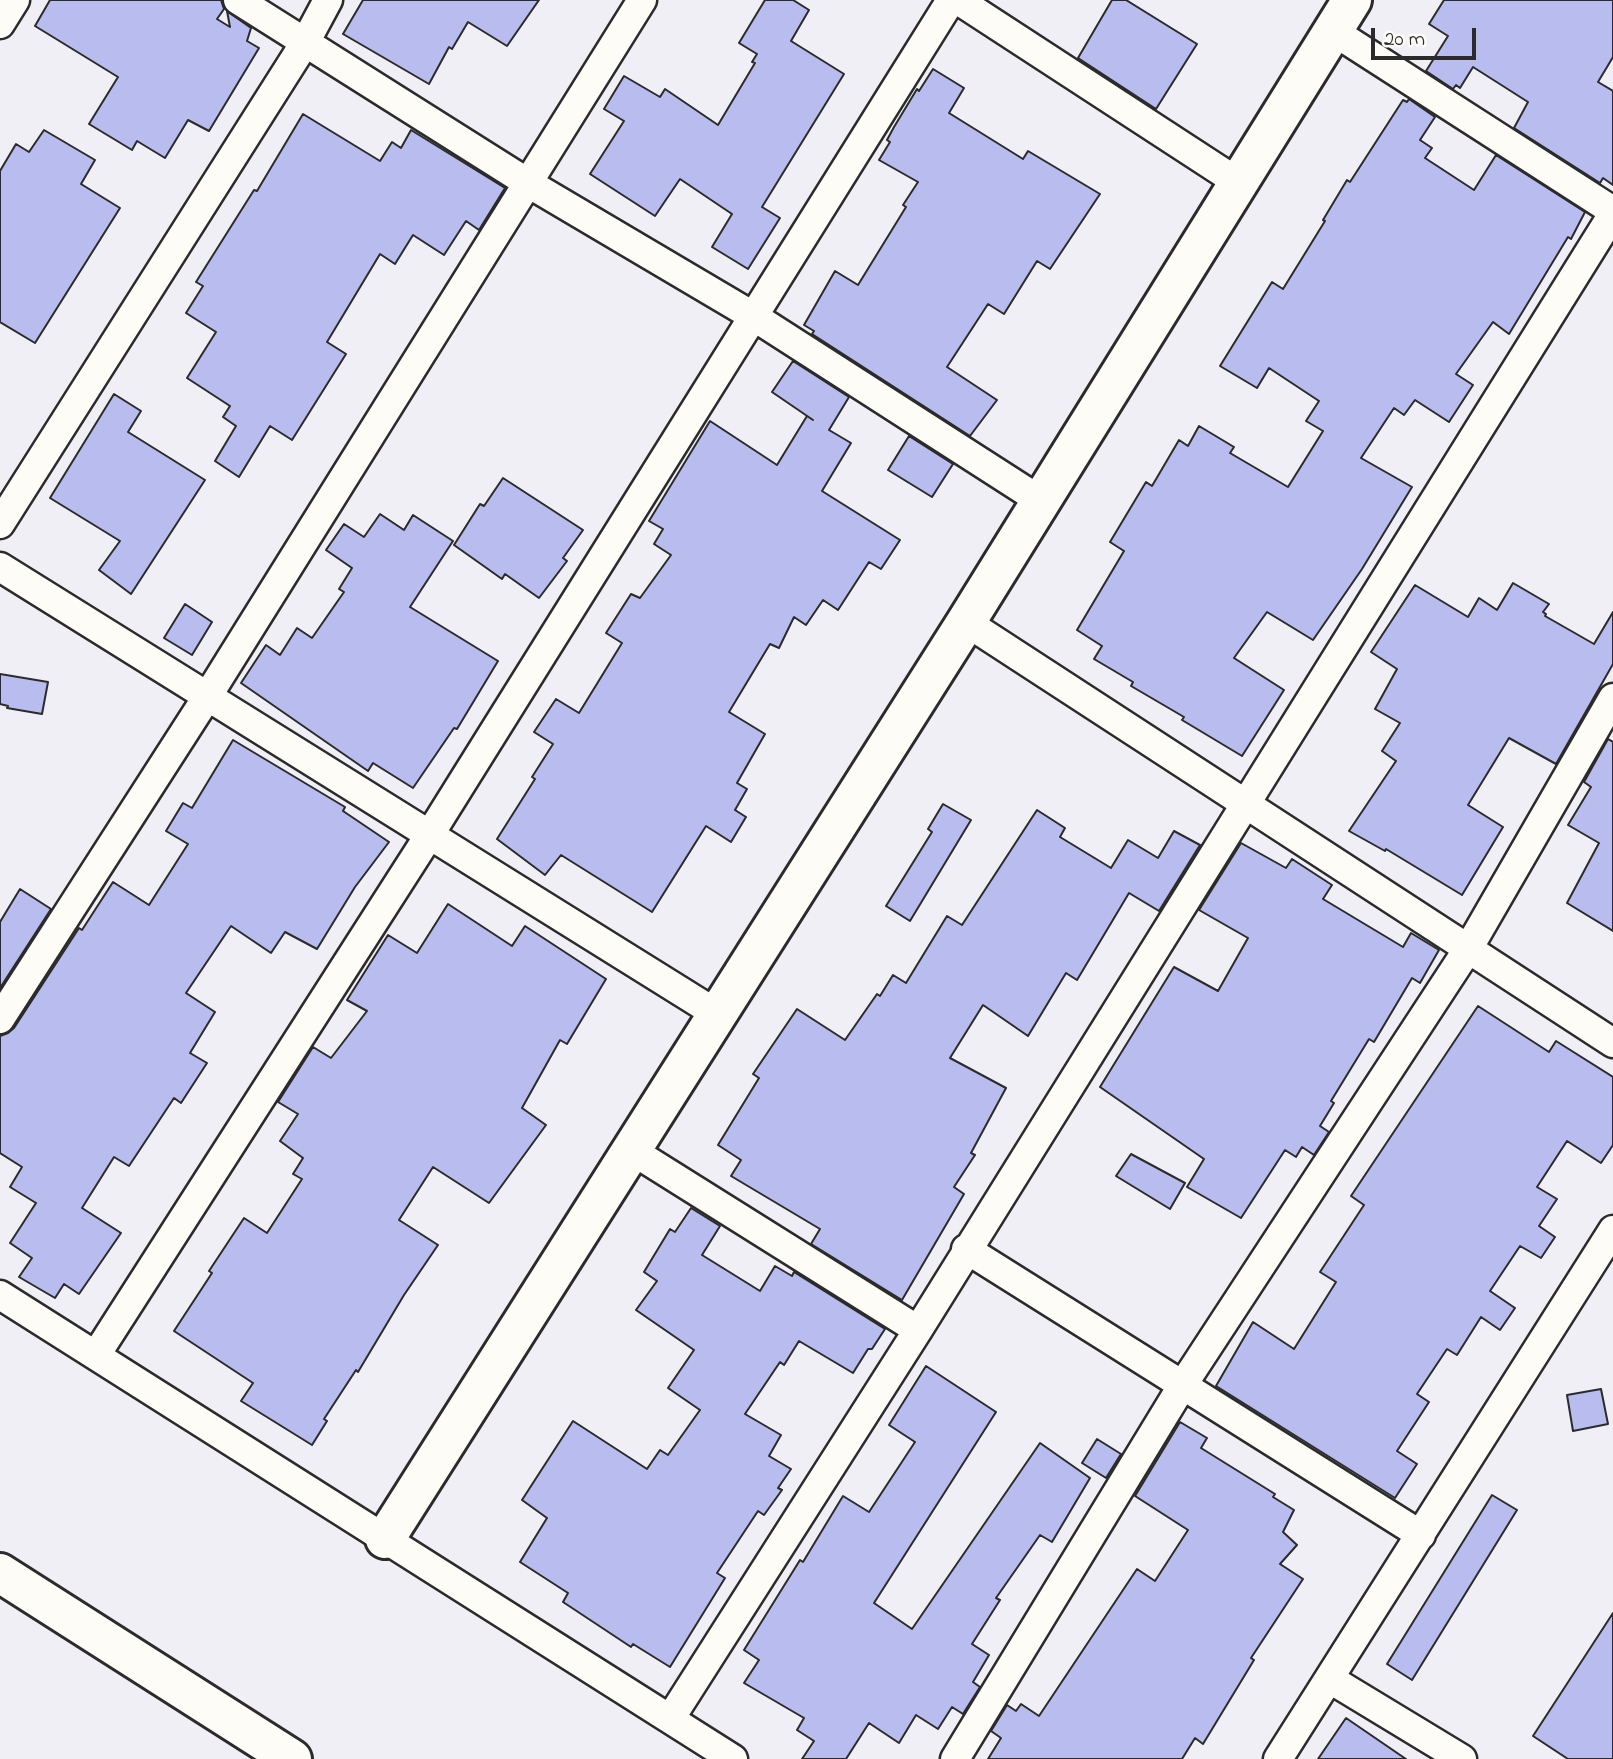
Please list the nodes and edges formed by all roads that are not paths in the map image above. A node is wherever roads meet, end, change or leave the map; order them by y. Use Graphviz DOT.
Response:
graph roads {
  1 [pos="15,0"];
  2 [pos="238,0"];
  3 [pos="328,0"];
  4 [pos="642,0"];
  5 [pos="951,0"];
  6 [pos="958,0"];
  7 [pos="1343,15"];
  8 [pos="0,24"];
  9 [pos="306,41"];
  10 [pos="528,183"];
  11 [pos="1239,183"];
  12 [pos="1613,212"];
  13 [pos="753,316"];
  14 [pos="1041,501"];
  15 [pos="0,524"];
  16 [pos="0,567"];
  17 [pos="966,621"];
  18 [pos="206,697"];
  19 [pos="1613,698"];
  20 [pos="1246,804"];
  21 [pos="430,834"];
  22 [pos="1468,948"];
  23 [pos="717,1014"];
  24 [pos="0,1019"];
  25 [pos="1613,1043"];
  26 [pos="631,1150"];
  27 [pos="1613,1230"];
  28 [pos="966,1250"];
  29 [pos="0,1295"];
  30 [pos="918,1330"];
  31 [pos="96,1355"];
  32 [pos="1182,1386"];
  33 [pos="1421,1535"];
  34 [pos="385,1539"];
  35 [pos="0,1573"];
  36 [pos="1330,1679"];
  37 [pos="670,1719"];
  38 [pos="292,1759"];
  39 [pos="733,1759"];
  40 [pos="955,1759"];
  41 [pos="1278,1759"];
  42 [pos="1462,1759"];
  1 -- 8 [label="street"];
  2 -- 9 [label="street"];
  3 -- 9 [label="street"];
  4 -- 10 [label="street"];
  5 -- 13 [label="street"];
  6 -- 11 [label="street"];
  7 -- 11 [label="street"];
  7 -- 12 [label="street"];
  9 -- 10 [label="street"];
  9 -- 15 [label="street"];
  10 -- 13 [label="street"];
  10 -- 18 [label="street"];
  11 -- 14 [label="street"];
  12 -- 20 [label="street"];
  13 -- 14 [label="street"];
  13 -- 21 [label="street"];
  14 -- 17 [label="street"];
  16 -- 18 [label="street"];
  17 -- 20 [label="street"];
  17 -- 23 [label="street"];
  18 -- 21 [label="street"];
  18 -- 24 [label="street"];
  19 -- 22 [label="street"];
  20 -- 22 [label="street"];
  20 -- 28 [label="street"];
  21 -- 23 [label="street"];
  21 -- 31 [label="street"];
  22 -- 25 [label="street"];
  22 -- 32 [label="street"];
  23 -- 26 [label="street"];
  26 -- 30 [label="street"];
  26 -- 34 [label="street"];
  27 -- 33 [label="street"];
  28 -- 30 [label="street"];
  28 -- 32 [label="street"];
  29 -- 31 [label="street"];
  30 -- 37 [label="street"];
  31 -- 34 [label="street"];
  32 -- 33 [label="street"];
  32 -- 40 [label="street"];
  33 -- 36 [label="street"];
  34 -- 37 [label="street"];
  35 -- 38 [label="street"];
  36 -- 41 [label="street"];
  36 -- 42 [label="street"];
  37 -- 39 [label="street"];
}
